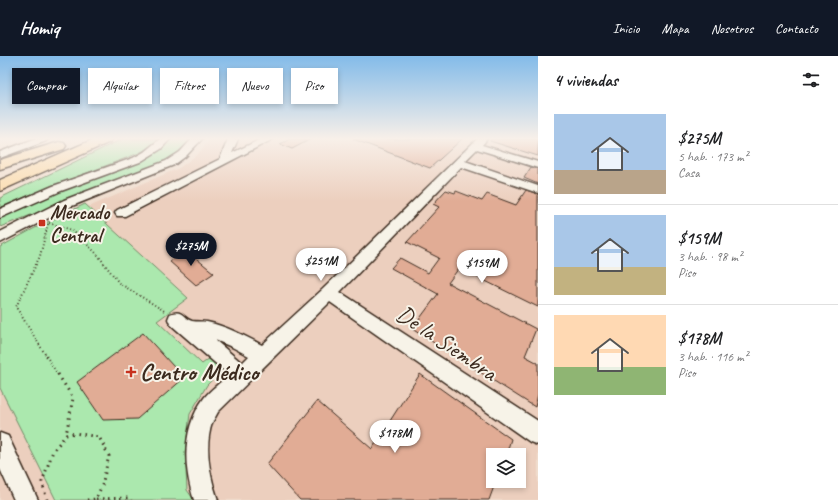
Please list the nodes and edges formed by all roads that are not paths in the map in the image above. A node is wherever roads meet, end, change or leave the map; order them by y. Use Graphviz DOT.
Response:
graph roads {
  1 [pos="17,160"];
  2 [pos="33,160"];
  3 [pos="59,160"];
  4 [pos="134,160"];
  5 [pos="175,160"];
  6 [pos="463,160"];
  7 [pos="527,160"];
  8 [pos="224,161"];
  9 [pos="460,163"];
  10 [pos="538,164"];
  11 [pos="0,165"];
  12 [pos="0,174"];
  13 [pos="0,186"];
  14 [pos="538,190"];
  15 [pos="68,202"];
  16 [pos="121,213"];
  17 [pos="0,214"];
  18 [pos="0,230"];
  19 [pos="0,238"];
  20 [pos="329,293"];
  21 [pos="264,355"];
  22 [pos="243,375"];
  23 [pos="538,434"];
  24 [pos="0,444"];
  25 [pos="26,500"];
  26 [pos="206,500"];
  1 -- 11 [label="highway"];
  2 -- 12 [label="highway"];
  3 -- 13 [label="highway"];
  4 -- 17 [label="street"];
  5 -- 15 [label="street"];
  6 -- 9 [label="street"];
  7 -- 10 [label="street"];
  8 -- 16 [label="street"];
  9 -- 14 [label="street"];
  9 -- 20 [label="street"];
  15 -- 18 [label="street"];
  15 -- 19 [label="street"];
  20 -- 21 [label="street"];
  20 -- 23 [label="street, De la Siembra"];
  21 -- 22 [label="street"];
  21 -- 22 [label="street"];
  22 -- 26 [label="street"];
  24 -- 25 [label="street"];
}
